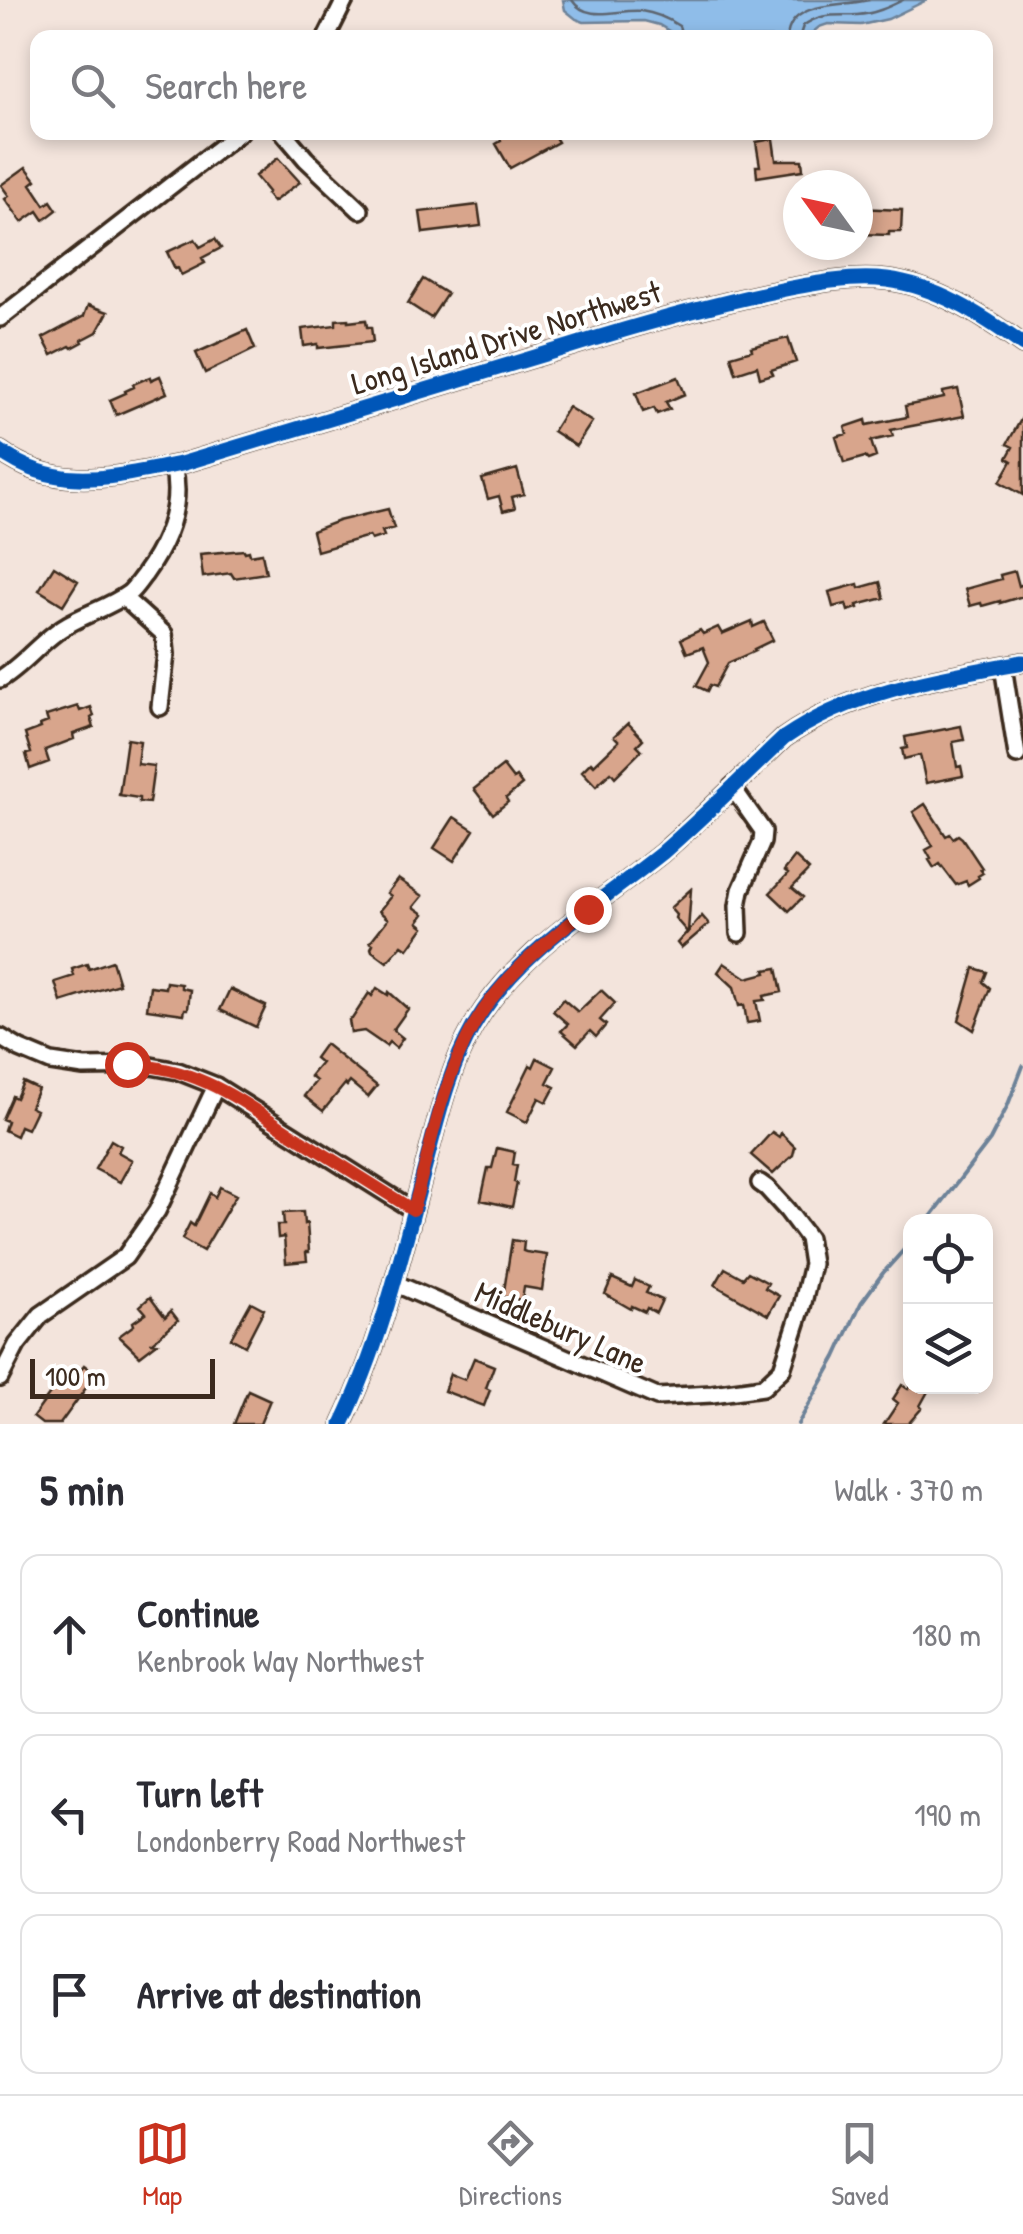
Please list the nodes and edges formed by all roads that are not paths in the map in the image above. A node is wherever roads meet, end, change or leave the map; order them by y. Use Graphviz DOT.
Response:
graph roads {
  1 [pos="344,0"];
  2 [pos="330,30"];
  3 [pos="230,140"];
  4 [pos="290,140"];
  5 [pos="360,210"];
  6 [pos="0,318"];
  7 [pos="1023,345"];
  8 [pos="0,452"];
  9 [pos="172,466"];
  10 [pos="122,596"];
  11 [pos="1023,662"];
  12 [pos="1003,666"];
  13 [pos="0,679"];
  14 [pos="160,707"];
  15 [pos="1018,756"];
  16 [pos="732,786"];
  17 [pos="739,934"];
  18 [pos="0,1038"];
  19 [pos="216,1086"];
  20 [pos="760,1183"];
  21 [pos="413,1210"];
  22 [pos="394,1283"];
  23 [pos="0,1378"];
  24 [pos="342,1424"];
  1 -- 2 [label="street"];
  3 -- 6 [label="street"];
  4 -- 5 [label="street"];
  7 -- 9 [label="street, Long Island Drive Northwest"];
  8 -- 9 [label="street, Long Island Drive Northwest"];
  9 -- 10 [label="street"];
  10 -- 13 [label="street"];
  10 -- 14 [label="street"];
  11 -- 12 [label="street"];
  12 -- 15 [label="street"];
  12 -- 16 [label="street"];
  16 -- 17 [label="street"];
  16 -- 21 [label="street"];
  18 -- 19 [label="street"];
  19 -- 21 [label="street"];
  19 -- 23 [label="street"];
  20 -- 22 [label="street, Middlebury Lane"];
  21 -- 22 [label="street"];
  22 -- 24 [label="street"];
}
